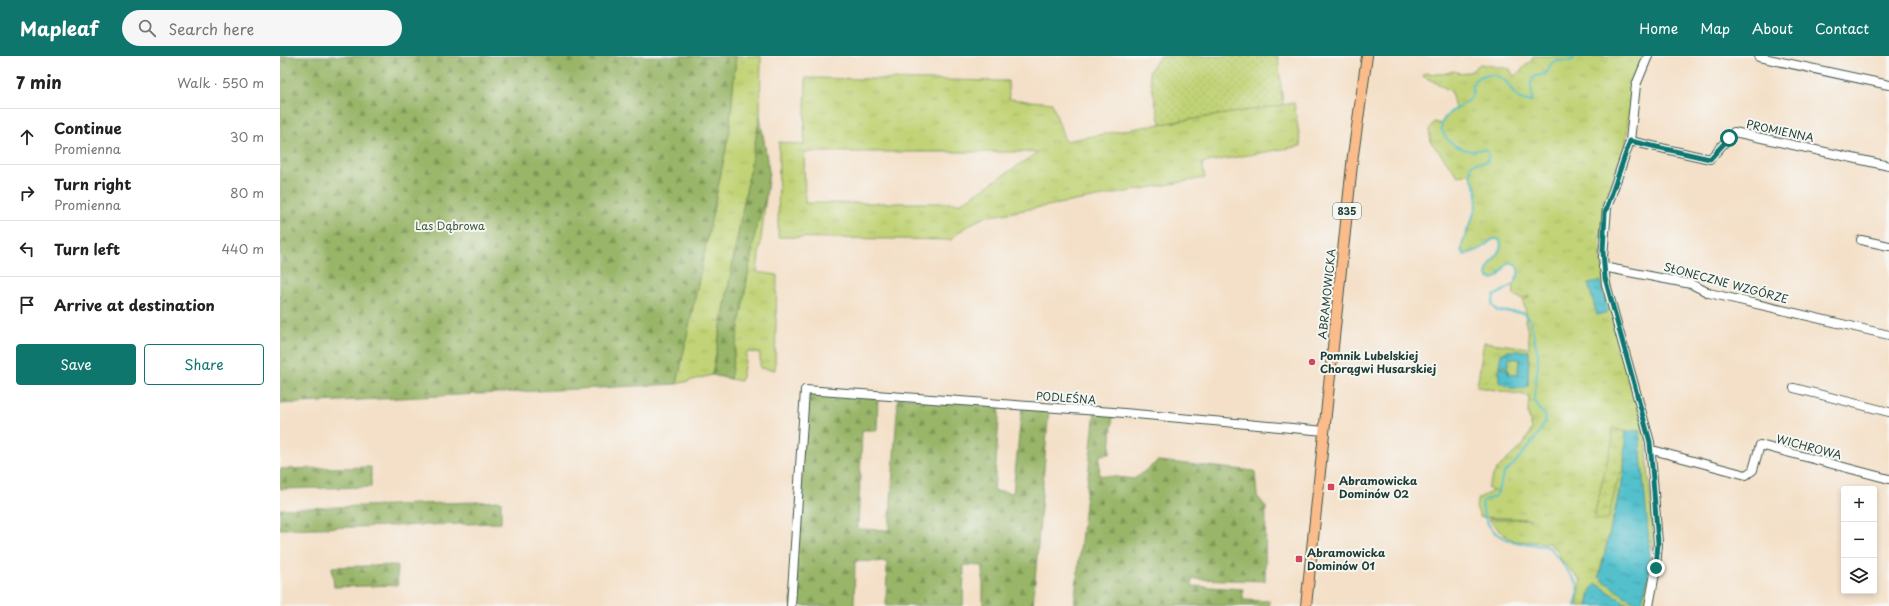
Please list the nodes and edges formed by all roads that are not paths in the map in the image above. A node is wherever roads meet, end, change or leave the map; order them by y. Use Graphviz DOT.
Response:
graph roads {
  1 [pos="1367,56"];
  2 [pos="1648,56"];
  3 [pos="1759,57"];
  4 [pos="1889,85"];
  5 [pos="1630,141"];
  6 [pos="1889,166"];
  7 [pos="1861,240"];
  8 [pos="1889,246"];
  9 [pos="1603,267"];
  10 [pos="1889,335"];
  11 [pos="1794,388"];
  12 [pos="1889,412"];
  13 [pos="1324,432"];
  14 [pos="1651,451"];
  15 [pos="1889,479"];
  16 [pos="791,606"];
  17 [pos="1306,606"];
  18 [pos="1649,606"];
  1 -- 13 [label="main road, ABRAMOWICKA / 835"];
  2 -- 5 [label="street"];
  3 -- 4 [label="street"];
  5 -- 6 [label="street, PROMIENNA"];
  5 -- 9 [label="street"];
  7 -- 8 [label="street"];
  9 -- 10 [label="street, SŁONECZNE WZGÓRZE"];
  9 -- 14 [label="street"];
  11 -- 12 [label="street"];
  13 -- 16 [label="street, PODLEŚNA"];
  13 -- 17 [label="main road, ABRAMOWICKA / 835"];
  14 -- 15 [label="street, WICHROWA"];
  14 -- 18 [label="street"];
}
